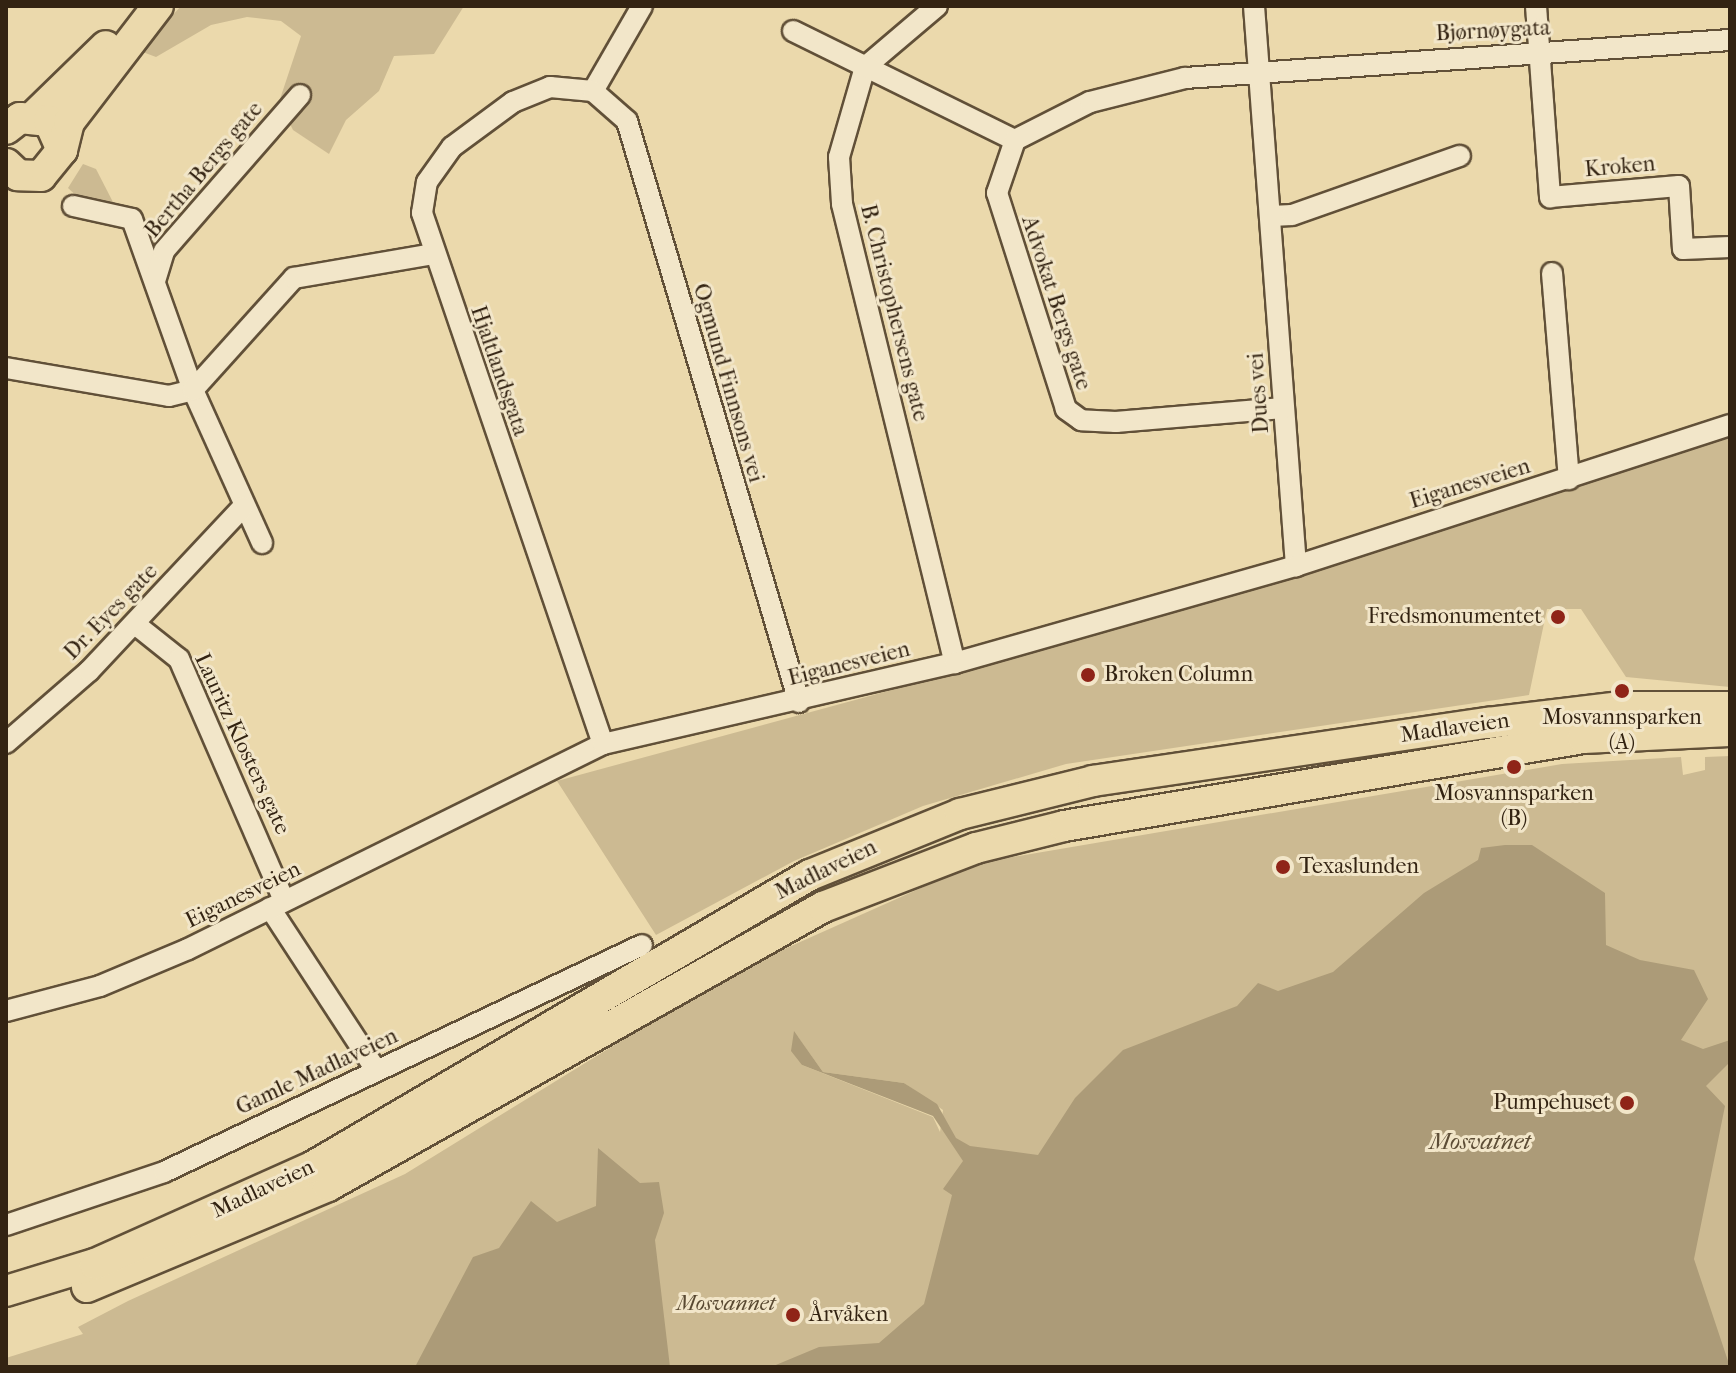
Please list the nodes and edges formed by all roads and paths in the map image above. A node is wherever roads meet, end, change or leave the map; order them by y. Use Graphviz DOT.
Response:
graph roads {
  1 [pos="141,6"];
  2 [pos="158,6"];
  3 [pos="642,6"];
  4 [pos="937,6"];
  5 [pos="1254,6"];
  6 [pos="1536,6"];
  7 [pos="793,31"];
  8 [pos="1730,40"];
  9 [pos="1539,52"];
  10 [pos="865,67"];
  11 [pos="1259,69"];
  12 [pos="571,85"];
  13 [pos="593,91"];
  14 [pos="300,95"];
  15 [pos="34,116"];
  16 [pos="6,129"];
  17 [pos="1015,140"];
  18 [pos="62,150"];
  19 [pos="1460,156"];
  20 [pos="6,164"];
  21 [pos="34,177"];
  22 [pos="6,197"];
  23 [pos="73,206"];
  24 [pos="1271,216"];
  25 [pos="1730,247"];
  26 [pos="433,254"];
  27 [pos="1552,273"];
  28 [pos="155,281"];
  29 [pos="6,368"];
  30 [pos="193,390"];
  31 [pos="1283,408"];
  32 [pos="1730,425"];
  33 [pos="1569,479"];
  34 [pos="243,507"];
  35 [pos="262,543"];
  36 [pos="1296,566"];
  37 [pos="135,624"];
  38 [pos="955,663"];
  39 [pos="799,702"];
  40 [pos="1730,707"];
  41 [pos="1730,731"];
  42 [pos="6,743"];
  43 [pos="603,744"];
  44 [pos="277,904"];
  45 [pos="642,945"];
  46 [pos="6,1011"];
  47 [pos="376,1070"];
  48 [pos="6,1225"];
  49 [pos="6,1291"];
  50 [pos="6,1312"];
  1 -- 15 [label="main road"];
  2 -- 18 [label="main road"];
  3 -- 13 [label="street"];
  4 -- 10 [label="street, B. Christophersens gate"];
  5 -- 11 [label="street, Dues vei"];
  6 -- 9 [label="street"];
  7 -- 10 [label="street"];
  8 -- 9 [label="street, Bjørnøygata"];
  9 -- 11 [label="street, Bjørnøygata"];
  9 -- 25 [label="street, Kroken"];
  10 -- 17 [label="street"];
  10 -- 38 [label="street, B. Christophersens gate"];
  11 -- 17 [label="street"];
  11 -- 24 [label="street, Dues vei"];
  12 -- 13 [label="street, Ogmund Finnsons vei"];
  12 -- 26 [label="street, Hjaltlandsgata"];
  13 -- 39 [label="street, Ogmund Finnsons vei"];
  14 -- 28 [label="street, Bertha Bergs gate"];
  15 -- 16 [label="main road"];
  15 -- 18 [label="main road"];
  17 -- 31 [label="street, Advokat Bergs gate"];
  18 -- 21 [label="main road"];
  19 -- 24 [label="street"];
  20 -- 21 [label="main road"];
  21 -- 22 [label="main road"];
  23 -- 28 [label="street, Bertha Bergs gate"];
  24 -- 31 [label="street, Dues vei"];
  26 -- 30 [label="street"];
  26 -- 43 [label="street, Hjaltlandsgata"];
  27 -- 33 [label="street"];
  28 -- 30 [label="street, Bertha Bergs gate"];
  29 -- 30 [label="street"];
  30 -- 34 [label="street, Bertha Bergs gate"];
  31 -- 36 [label="street, Dues vei"];
  32 -- 33 [label="street, Eiganesveien"];
  33 -- 36 [label="street, Eiganesveien"];
  34 -- 35 [label="street, Bertha Bergs gate"];
  34 -- 37 [label="street, Dr. Eyes gate"];
  36 -- 38 [label="street, Eiganesveien"];
  37 -- 42 [label="street, Dr. Eyes gate"];
  37 -- 44 [label="street, Lauritz Klosters gate"];
  38 -- 39 [label="street, Eiganesveien"];
  39 -- 43 [label="street, Eiganesveien"];
  40 -- 49 [label="main road, Madlaveien"];
  41 -- 50 [label="main road, Madlaveien"];
  43 -- 44 [label="street, Eiganesveien"];
  44 -- 46 [label="street, Eiganesveien"];
  44 -- 47 [label="street, Lauritz Klosters gate"];
  45 -- 47 [label="street, Gamle Madlaveien"];
  47 -- 48 [label="street, Gamle Madlaveien"];
}
